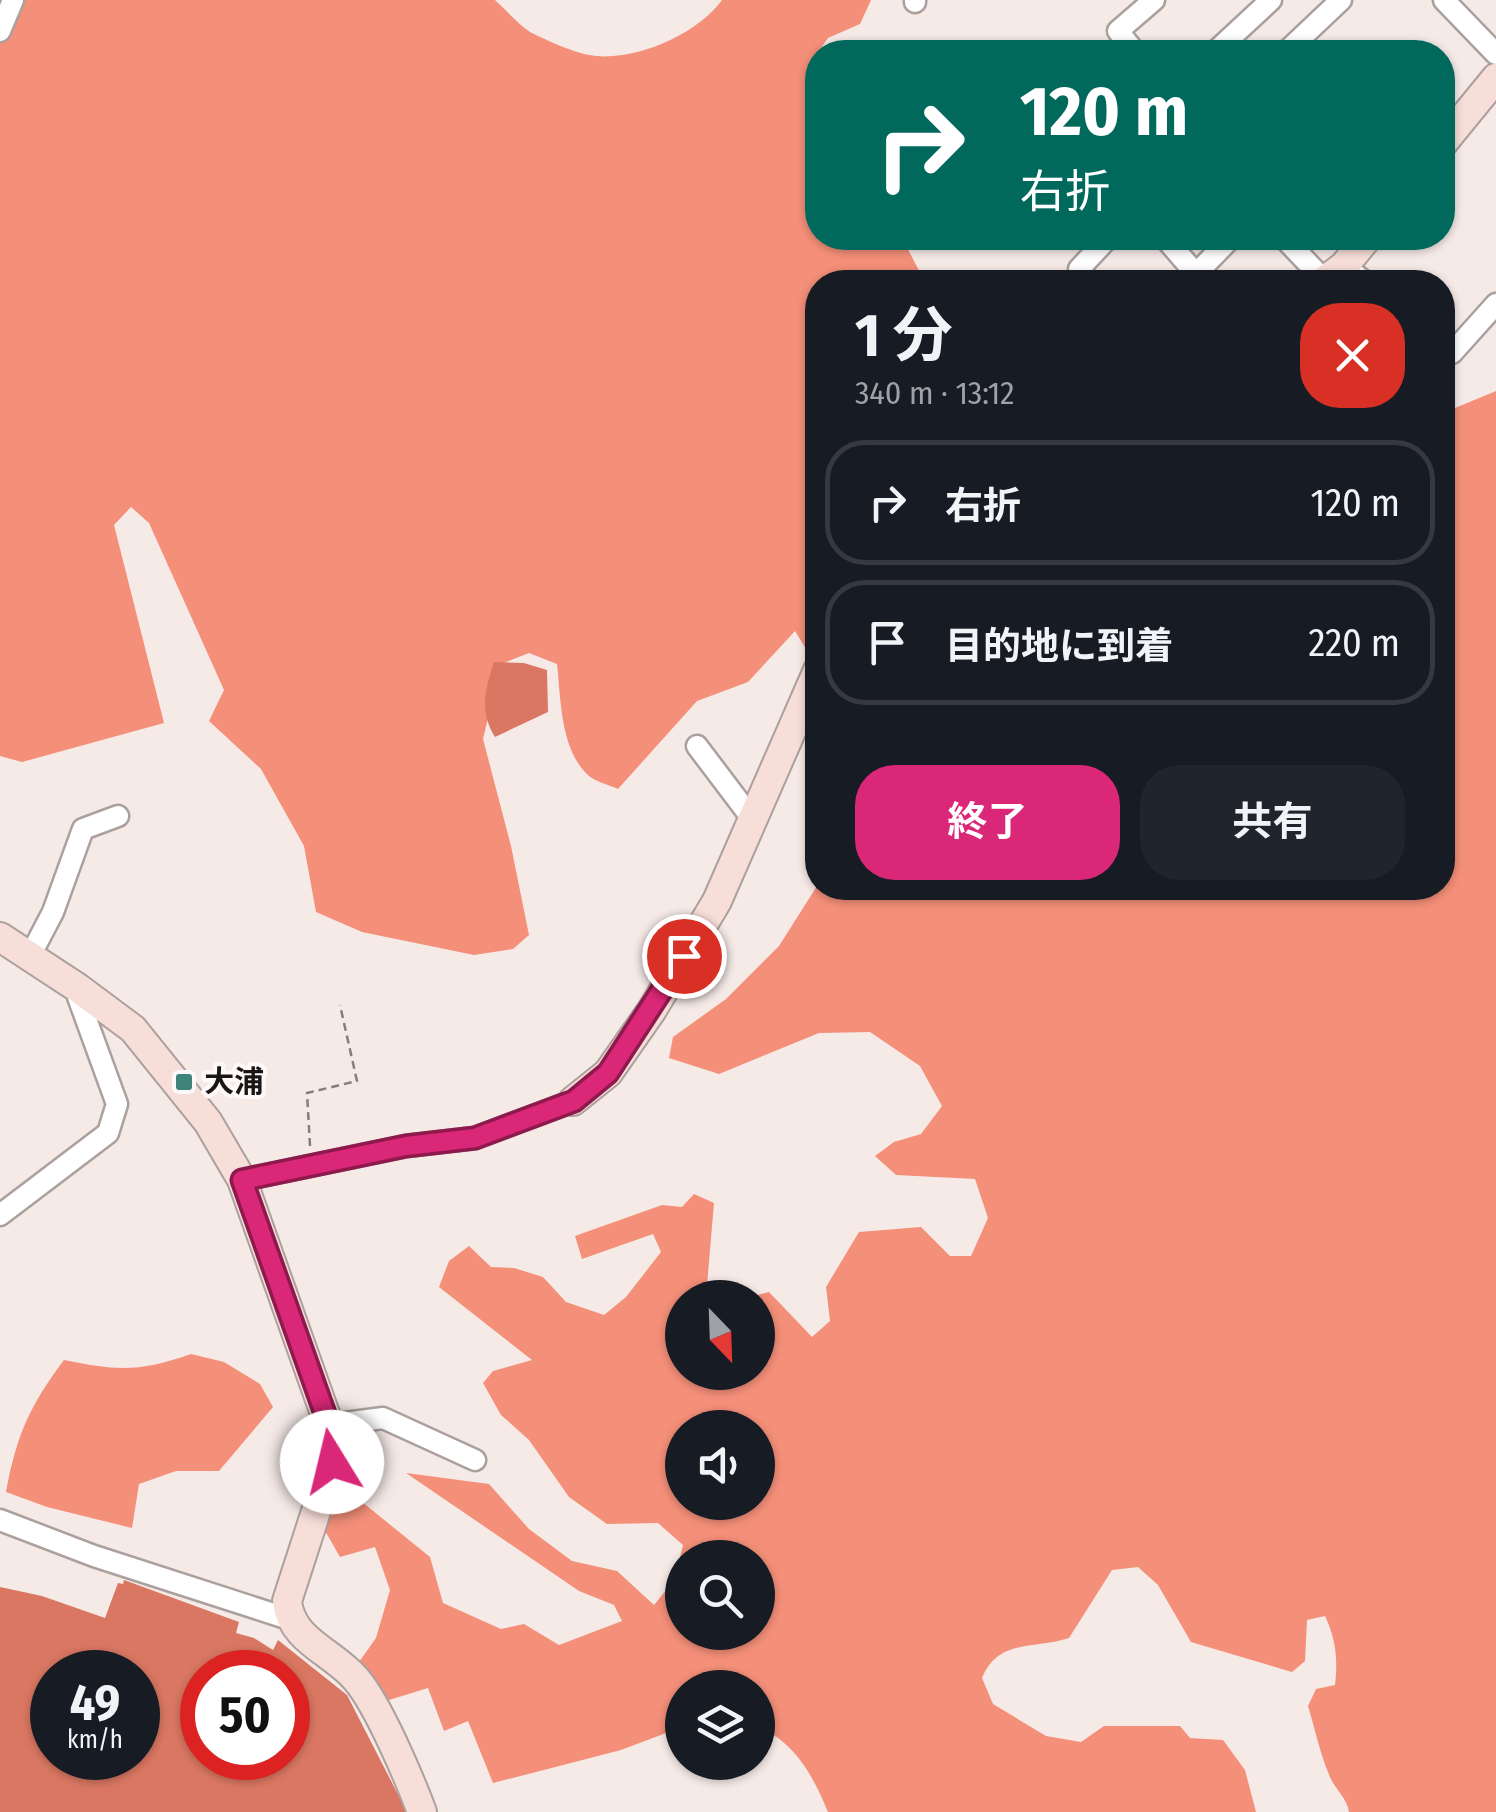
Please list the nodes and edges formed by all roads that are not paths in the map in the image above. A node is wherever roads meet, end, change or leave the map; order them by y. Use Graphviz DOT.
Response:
graph roads {
  1 [pos="13,0"];
  2 [pos="1154,0"];
  3 [pos="1271,0"];
  4 [pos="1341,0"];
  5 [pos="1444,0"];
  6 [pos="0,30"];
  7 [pos="1125,40"];
  8 [pos="1229,40"];
  9 [pos="1299,40"];
  10 [pos="1496,54"];
  11 [pos="1496,78"];
  12 [pos="1455,128"];
  13 [pos="1097,250"];
  14 [pos="1221,250"];
  15 [pos="1300,250"];
  16 [pos="1080,270"];
  17 [pos="1204,270"];
  18 [pos="1328,270"];
  19 [pos="1496,304"];
  20 [pos="1455,350"];
  21 [pos="805,700"];
  22 [pos="697,746"];
  23 [pos="118,816"];
  24 [pos="752,820"];
  25 [pos="0,937"];
  26 [pos="30,956"];
  27 [pos="78,988"];
  28 [pos="574,1101"];
  29 [pos="242,1180"];
  30 [pos="0,1216"];
  31 [pos="329,1425"];
  32 [pos="475,1460"];
  33 [pos="0,1520"];
  34 [pos="289,1619"];
  35 [pos="422,1812"];
  1 -- 6 [label="street"];
  2 -- 7 [label="street"];
  3 -- 8 [label="street"];
  4 -- 9 [label="street"];
  5 -- 10 [label="street"];
  11 -- 12 [label="main road"];
  13 -- 16 [label="street"];
  14 -- 17 [label="street"];
  15 -- 18 [label="street"];
  19 -- 20 [label="street"];
  21 -- 24 [label="main road"];
  22 -- 24 [label="street"];
  23 -- 26 [label="street"];
  24 -- 28 [label="main road"];
  25 -- 26 [label="main road"];
  26 -- 27 [label="main road"];
  27 -- 29 [label="main road"];
  27 -- 30 [label="street"];
  28 -- 29 [label="street"];
  29 -- 31 [label="main road"];
  31 -- 32 [label="street"];
  31 -- 34 [label="main road"];
  33 -- 34 [label="street"];
  34 -- 35 [label="main road"];
}
